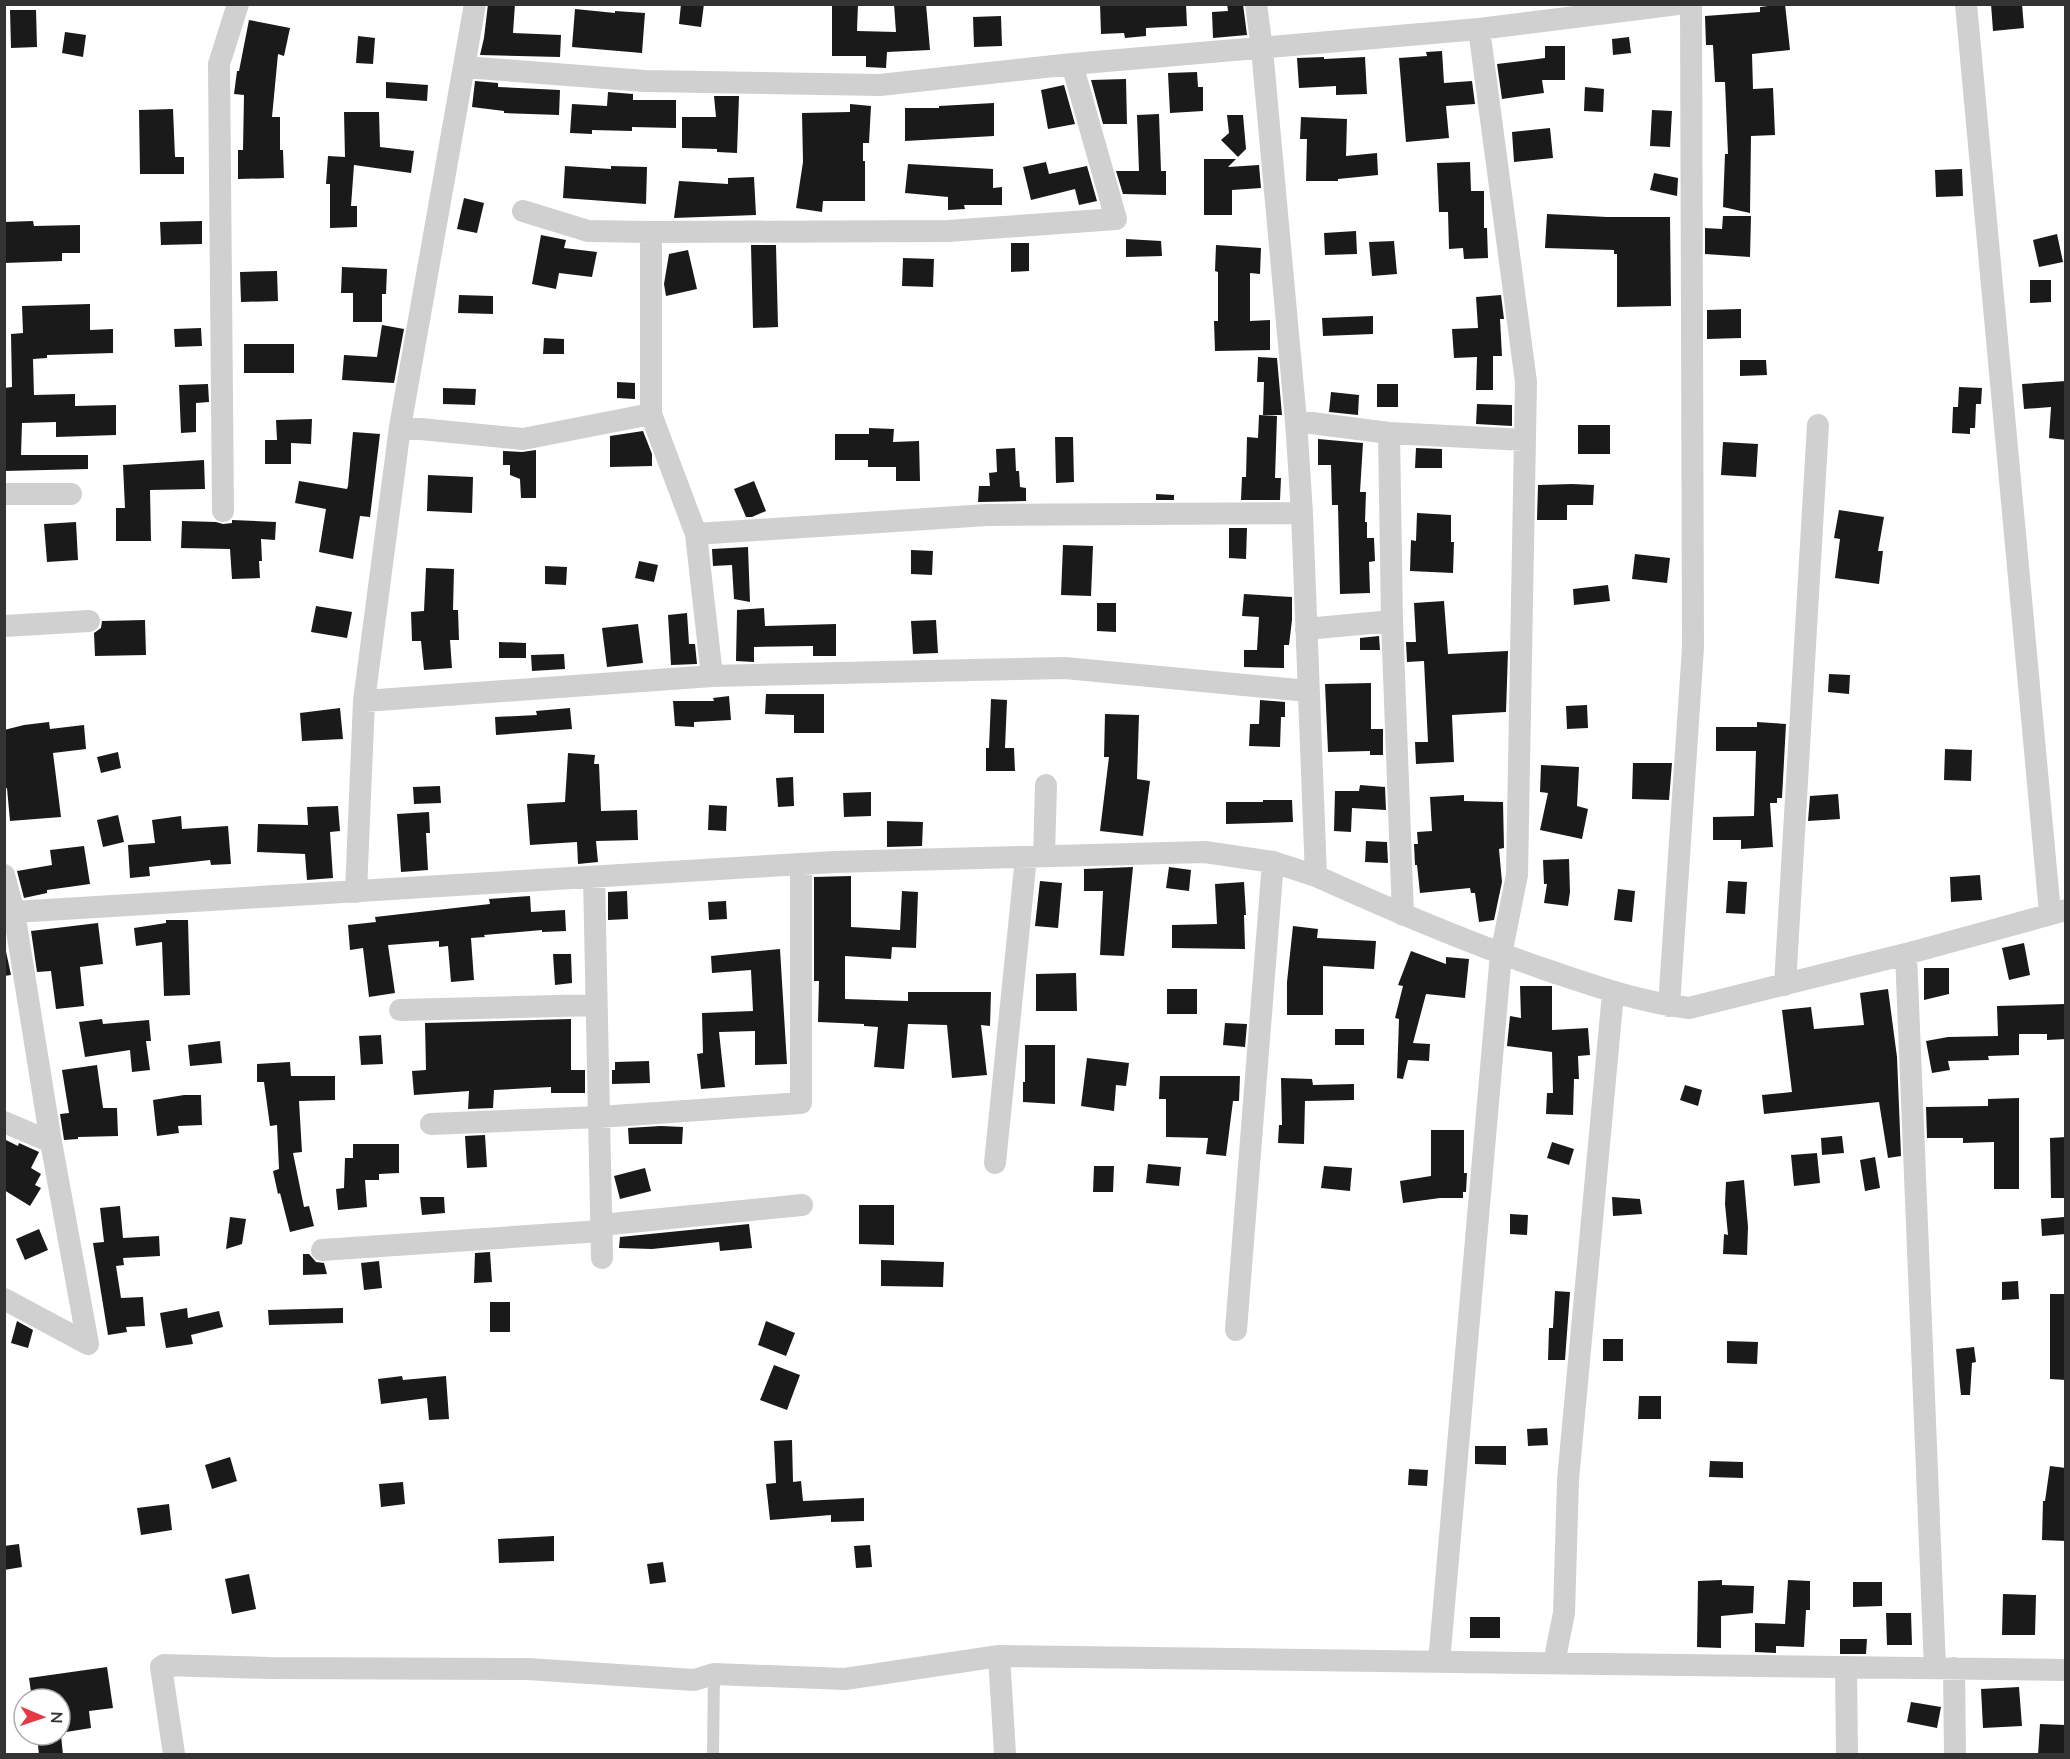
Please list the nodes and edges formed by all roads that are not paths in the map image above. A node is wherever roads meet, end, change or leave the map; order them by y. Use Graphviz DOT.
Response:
graph roads {
  1 [pos="238,4"];
  2 [pos="475,4"];
  3 [pos="1256,4"];
  4 [pos="1677,4"];
  5 [pos="1691,4"];
  6 [pos="1966,4"];
  7 [pos="1479,29"];
  8 [pos="1262,49"];
  9 [pos="1072,64"];
  10 [pos="464,67"];
  11 [pos="524,211"];
  12 [pos="651,232"];
  13 [pos="651,414"];
  14 [pos="1296,421"];
  15 [pos="1818,425"];
  16 [pos="400,427"];
  17 [pos="1389,433"];
  18 [pos="1525,440"];
  19 [pos="4,494"];
  20 [pos="71,494"];
  21 [pos="223,511"];
  22 [pos="1302,513"];
  23 [pos="696,534"];
  24 [pos="89,621"];
  25 [pos="1392,621"];
  26 [pos="4,626"];
  27 [pos="1306,629"];
  28 [pos="712,676"];
  29 [pos="1308,691"];
  30 [pos="363,701"];
  31 [pos="1046,785"];
  32 [pos="1035,857"];
  33 [pos="1273,862"];
  34 [pos="801,864"];
  35 [pos="4,875"];
  36 [pos="1317,876"];
  37 [pos="594,877"];
  38 [pos="356,892"];
  39 [pos="2058,911"];
  40 [pos="1403,915"];
  41 [pos="9,919"];
  42 [pos="1501,954"];
  43 [pos="1906,954"];
  44 [pos="1785,985"];
  45 [pos="1613,993"];
  46 [pos="596,1005"];
  47 [pos="1669,1006"];
  48 [pos="400,1010"];
  49 [pos="598,1117"];
  50 [pos="4,1122"];
  51 [pos="431,1124"];
  52 [pos="51,1142"];
  53 [pos="995,1163"];
  54 [pos="802,1205"];
  55 [pos="601,1228"];
  56 [pos="322,1250"];
  57 [pos="602,1258"];
  58 [pos="4,1299"];
  59 [pos="1236,1330"];
  60 [pos="999,1656"];
  61 [pos="1439,1662"];
  62 [pos="1554,1663"];
  63 [pos="1846,1667"];
  64 [pos="1945,1668"];
  65 [pos="2066,1670"];
  66 [pos="714,1674"];
  67 [pos="174,1755"];
  68 [pos="713,1755"];
  69 [pos="1005,1755"];
  70 [pos="1847,1755"];
  71 [pos="1956,1755"];
  1 -- 21 [label="street"];
  2 -- 10 [label="street"];
  3 -- 8 [label="street"];
  4 -- 7 [label="street"];
  5 -- 47 [label="street"];
  6 -- 39 [label="street"];
  7 -- 8 [label="street"];
  7 -- 18 [label="street"];
  8 -- 9 [label="street"];
  8 -- 14 [label="street"];
  9 -- 10 [label="street"];
  9 -- 12 [label="street"];
  10 -- 16 [label="street"];
  11 -- 12 [label="street"];
  12 -- 13 [label="street"];
  13 -- 16 [label="street"];
  13 -- 23 [label="street"];
  14 -- 17 [label="street"];
  14 -- 22 [label="street"];
  15 -- 44 [label="street"];
  16 -- 30 [label="street"];
  17 -- 18 [label="street"];
  17 -- 25 [label="street"];
  18 -- 42 [label="street"];
  19 -- 20 [label="street"];
  22 -- 23 [label="street"];
  22 -- 27 [label="street"];
  23 -- 28 [label="street"];
  24 -- 26 [label="street"];
  25 -- 27 [label="street"];
  25 -- 40 [label="street"];
  27 -- 29 [label="street"];
  28 -- 29 [label="street"];
  28 -- 30 [label="street"];
  29 -- 36 [label="street"];
  30 -- 38 [label="street"];
  31 -- 32 [label="street"];
  32 -- 33 [label="street"];
  32 -- 34 [label="street"];
  32 -- 53 [label="street"];
  33 -- 36 [label="street"];
  33 -- 59 [label="street"];
  34 -- 37 [label="street"];
  34 -- 49 [label="street"];
  35 -- 41 [label="street"];
  36 -- 40 [label="street"];
  37 -- 38 [label="street"];
  37 -- 46 [label="street"];
  38 -- 41 [label="street"];
  39 -- 43 [label="street"];
  40 -- 42 [label="street"];
  41 -- 52 [label="street"];
  42 -- 45 [label="street"];
  42 -- 61 [label="street"];
  43 -- 44 [label="street"];
  43 -- 64 [label="street"];
  44 -- 47 [label="street"];
  45 -- 47 [label="street"];
  45 -- 62 [label="street"];
  46 -- 48 [label="street"];
  46 -- 49 [label="street"];
  49 -- 51 [label="street"];
  49 -- 55 [label="street"];
  50 -- 52 [label="street"];
  52 -- 58 [label="street"];
  54 -- 55 [label="street"];
  55 -- 56 [label="street"];
  55 -- 57 [label="street"];
  60 -- 61 [label="street"];
  60 -- 66 [label="street"];
  60 -- 69 [label="street"];
  61 -- 62 [label="street"];
  62 -- 63 [label="street"];
  63 -- 64 [label="street"];
  63 -- 70 [label="street"];
  64 -- 65 [label="street"];
  64 -- 71 [label="street"];
  66 -- 67 [label="street"];
  66 -- 68 [label="lane"];
}
